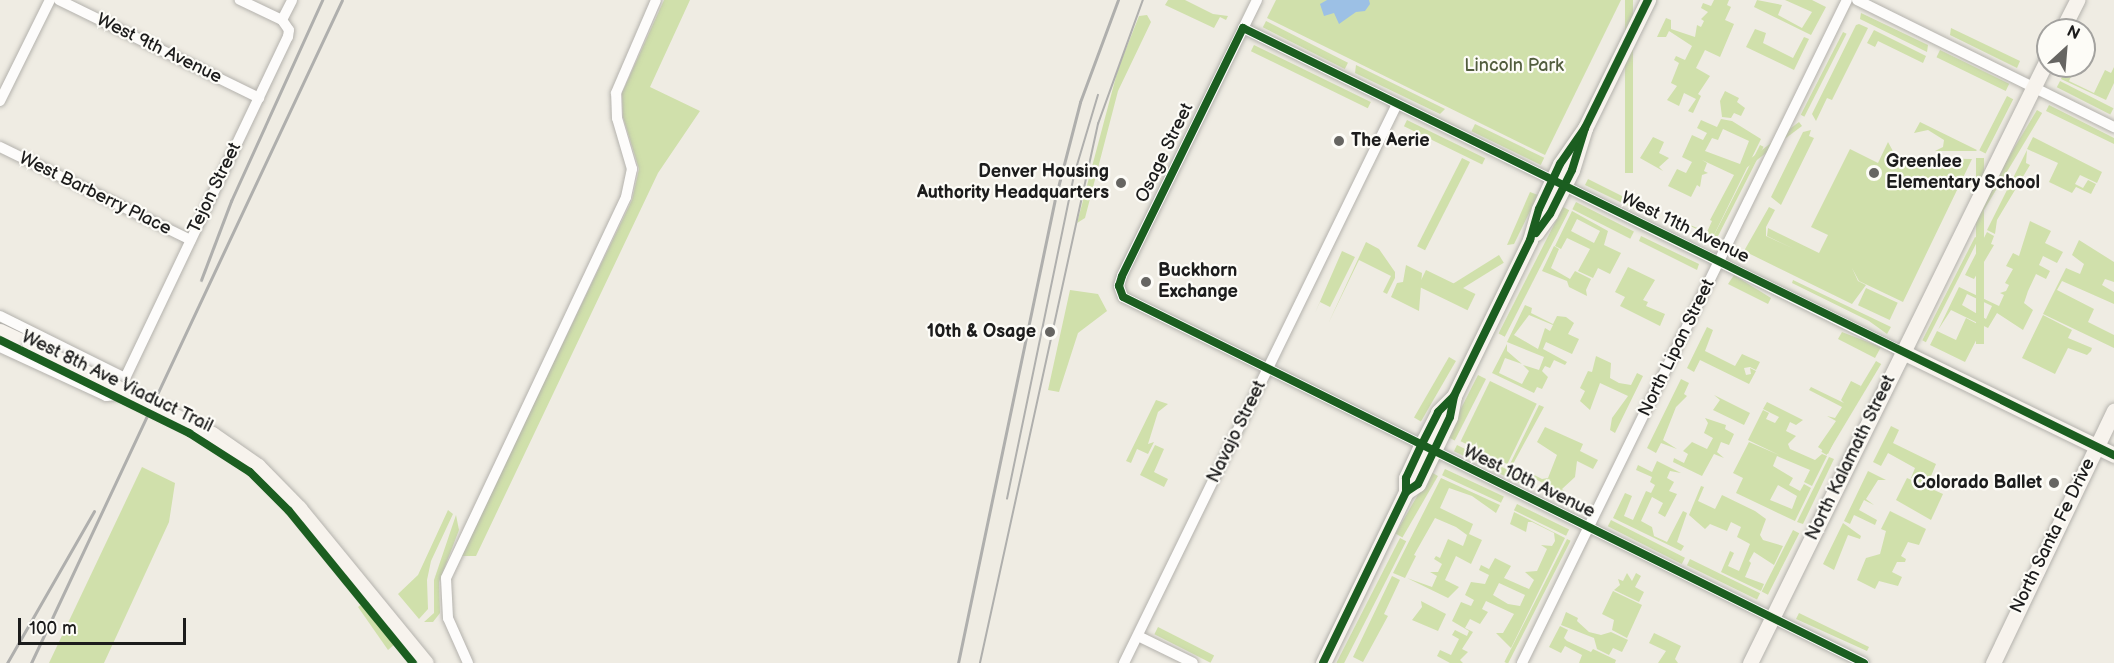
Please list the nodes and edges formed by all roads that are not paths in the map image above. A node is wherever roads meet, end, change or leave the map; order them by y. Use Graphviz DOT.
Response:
graph roads {
  1 [pos="50,0"];
  2 [pos="59,0"];
  3 [pos="240,0"];
  4 [pos="292,0"];
  5 [pos="656,0"];
  6 [pos="1257,0"];
  7 [pos="1648,0"];
  8 [pos="1847,0"];
  9 [pos="1857,0"];
  10 [pos="2077,0"];
  11 [pos="2068,18"];
  12 [pos="282,20"];
  13 [pos="1243,28"];
  14 [pos="2038,78"];
  15 [pos="2034,87"];
  16 [pos="259,98"];
  17 [pos="0,101"];
  18 [pos="1397,104"];
  19 [pos="2114,127"];
  20 [pos="0,147"];
  21 [pos="1558,183"];
  22 [pos="191,240"];
  23 [pos="1719,261"];
  24 [pos="1120,292"];
  25 [pos="0,316"];
  26 [pos="0,331"];
  27 [pos="4,349"];
  28 [pos="1903,352"];
  29 [pos="1267,370"];
  30 [pos="125,378"];
  31 [pos="2114,410"];
  32 [pos="2096,447"];
  33 [pos="1427,449"];
  34 [pos="2114,455"];
  35 [pos="1588,528"];
  36 [pos="1772,618"];
  37 [pos="1138,636"];
  38 [pos="426,663"];
  39 [pos="468,663"];
  40 [pos="1124,663"];
  41 [pos="1193,663"];
  42 [pos="1323,663"];
  43 [pos="1522,663"];
  44 [pos="1750,663"];
  45 [pos="1864,663"];
  46 [pos="1993,663"];
  1 -- 17 [label="street"];
  2 -- 16 [label="street, West 9th Avenue"];
  3 -- 12 [label="street"];
  4 -- 12 [label="street, Tejon Street"];
  5 -- 39 [label="street"];
  6 -- 13 [label="street, Osage Street"];
  7 -- 21 [label="main road"];
  8 -- 23 [label="street, North Lipan Street"];
  9 -- 15 [label="street"];
  10 -- 11 [label="main road"];
  12 -- 16 [label="street, Tejon Street"];
  13 -- 18 [label="street, West 11th Avenue"];
  13 -- 24 [label="street, Osage Street"];
  14 -- 15 [label="main road, North Kalamath Street"];
  15 -- 19 [label="street"];
  15 -- 28 [label="main road, North Kalamath Street"];
  16 -- 22 [label="street, Tejon Street"];
  18 -- 21 [label="street, West 11th Avenue"];
  18 -- 29 [label="street, Navajo Street"];
  20 -- 22 [label="street, West Barberry Place"];
  21 -- 23 [label="street, West 11th Avenue"];
  21 -- 33 [label="main road"];
  22 -- 30 [label="street, Tejon Street"];
  23 -- 28 [label="street, West 11th Avenue"];
  23 -- 35 [label="street, North Lipan Street"];
  24 -- 29 [label="street, West 10th Avenue"];
  25 -- 30 [label="street"];
  26 -- 38 [label="main road, bridge"];
  27 -- 30 [label="street"];
  28 -- 32 [label="main road, West 11th Avenue"];
  28 -- 36 [label="main road, North Kalamath Street"];
  29 -- 33 [label="street, West 10th Avenue"];
  29 -- 37 [label="street, Navajo Street"];
  31 -- 32 [label="main road, North Santa Fe Drive"];
  32 -- 34 [label="main road, West 11th Avenue"];
  32 -- 46 [label="main road, North Santa Fe Drive"];
  33 -- 35 [label="street, West 10th Avenue"];
  33 -- 42 [label="main road"];
  35 -- 36 [label="street, West 10th Avenue"];
  35 -- 43 [label="street, North Lipan Street"];
  36 -- 44 [label="main road, North Kalamath Street"];
  36 -- 45 [label="street, West 10th Avenue"];
  37 -- 40 [label="street, Navajo Street"];
  37 -- 41 [label="street"];
}
